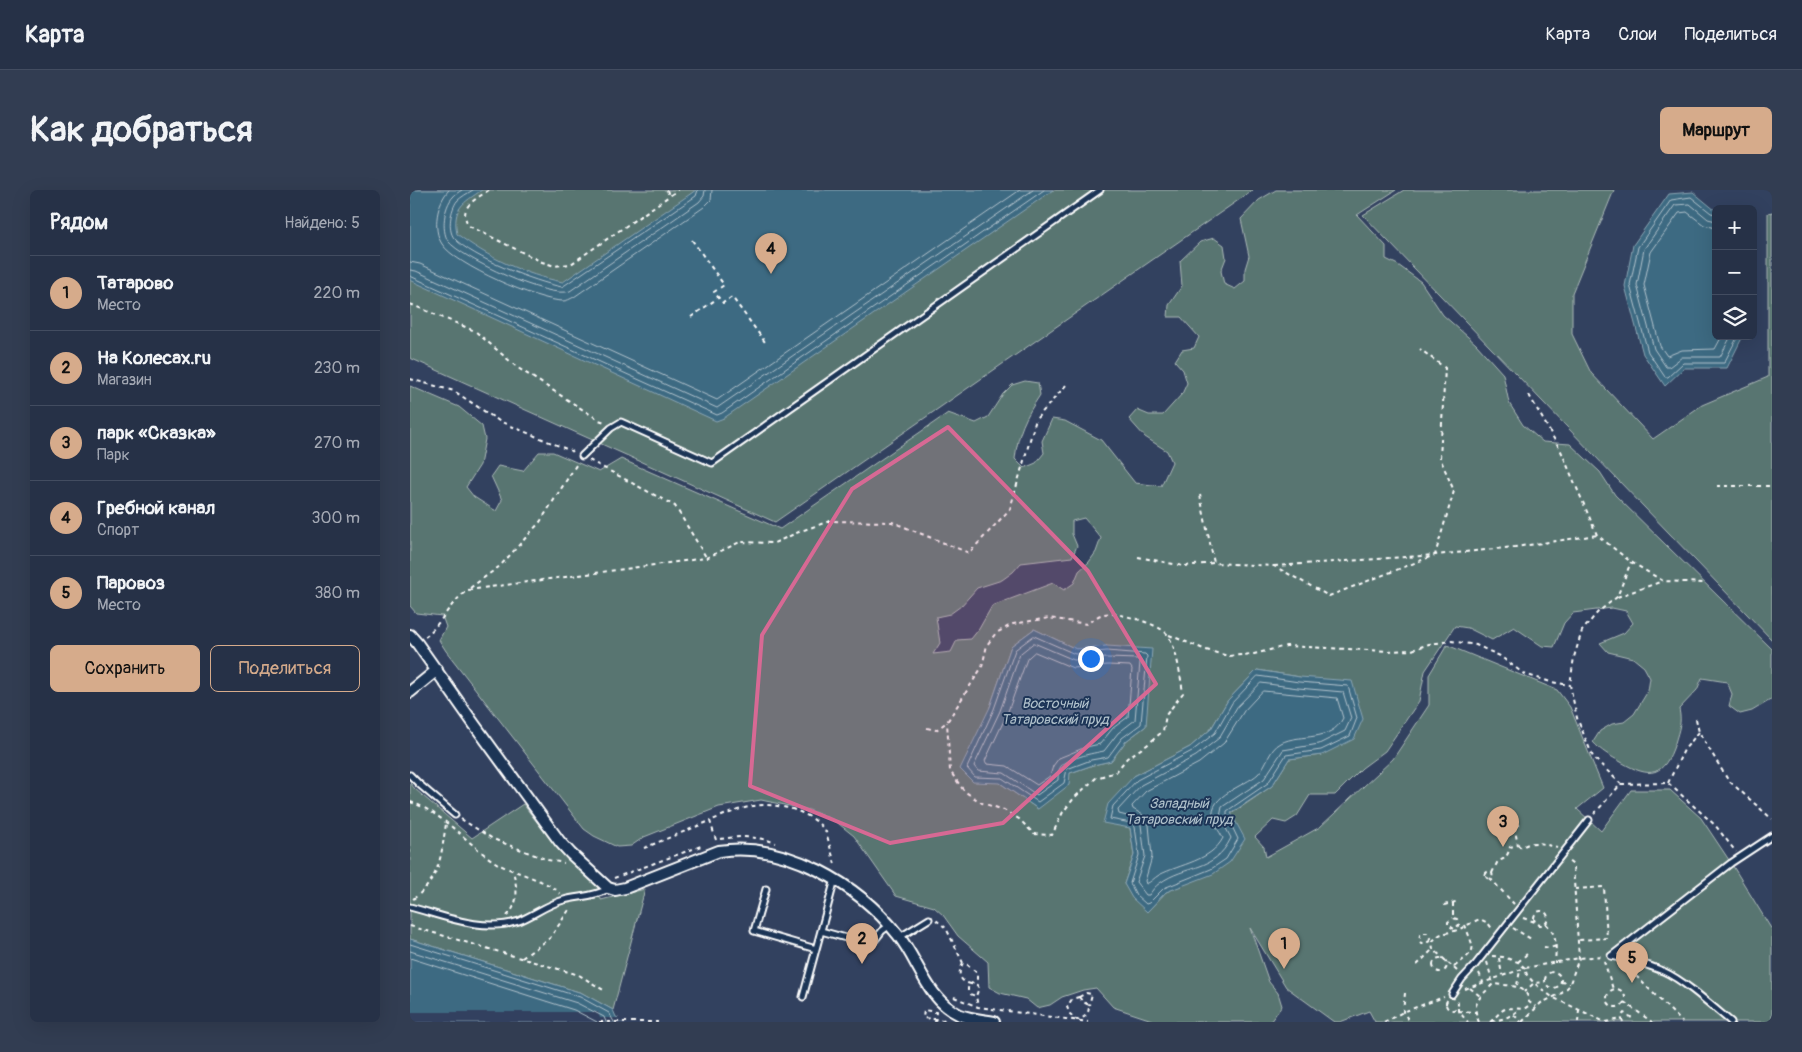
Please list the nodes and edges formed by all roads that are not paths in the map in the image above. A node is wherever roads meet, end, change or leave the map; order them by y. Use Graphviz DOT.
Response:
graph roads {
  1 [pos="1100,190"];
  2 [pos="582,456"];
  3 [pos="414,639"];
  4 [pos="437,670"];
  5 [pos="410,692"];
  6 [pos="410,775"];
  7 [pos="455,815"];
  8 [pos="1589,820"];
  9 [pos="1772,836"];
  10 [pos="835,878"];
  11 [pos="604,886"];
  12 [pos="766,889"];
  13 [pos="410,907"];
  14 [pos="929,920"];
  15 [pos="890,924"];
  16 [pos="821,930"];
  17 [pos="900,937"];
  18 [pos="816,949"];
  19 [pos="1452,994"];
  20 [pos="803,997"];
  21 [pos="994,1022"];
  22 [pos="1731,1022"];
  1 -- 2 [label="lane"];
  3 -- 4 [label="street"];
  4 -- 5 [label="street"];
  4 -- 11 [label="street"];
  6 -- 7 [label="lane"];
  8 -- 19 [label="lane"];
  9 -- 22 [label="lane"];
  10 -- 11 [label="street"];
  10 -- 15 [label="street"];
  10 -- 16 [label="lane"];
  11 -- 13 [label="lane"];
  12 -- 18 [label="lane"];
  14 -- 17 [label="lane"];
  15 -- 16 [label="lane"];
  15 -- 17 [label="street"];
  16 -- 18 [label="lane"];
  17 -- 21 [label="street"];
  18 -- 20 [label="lane"];
}
